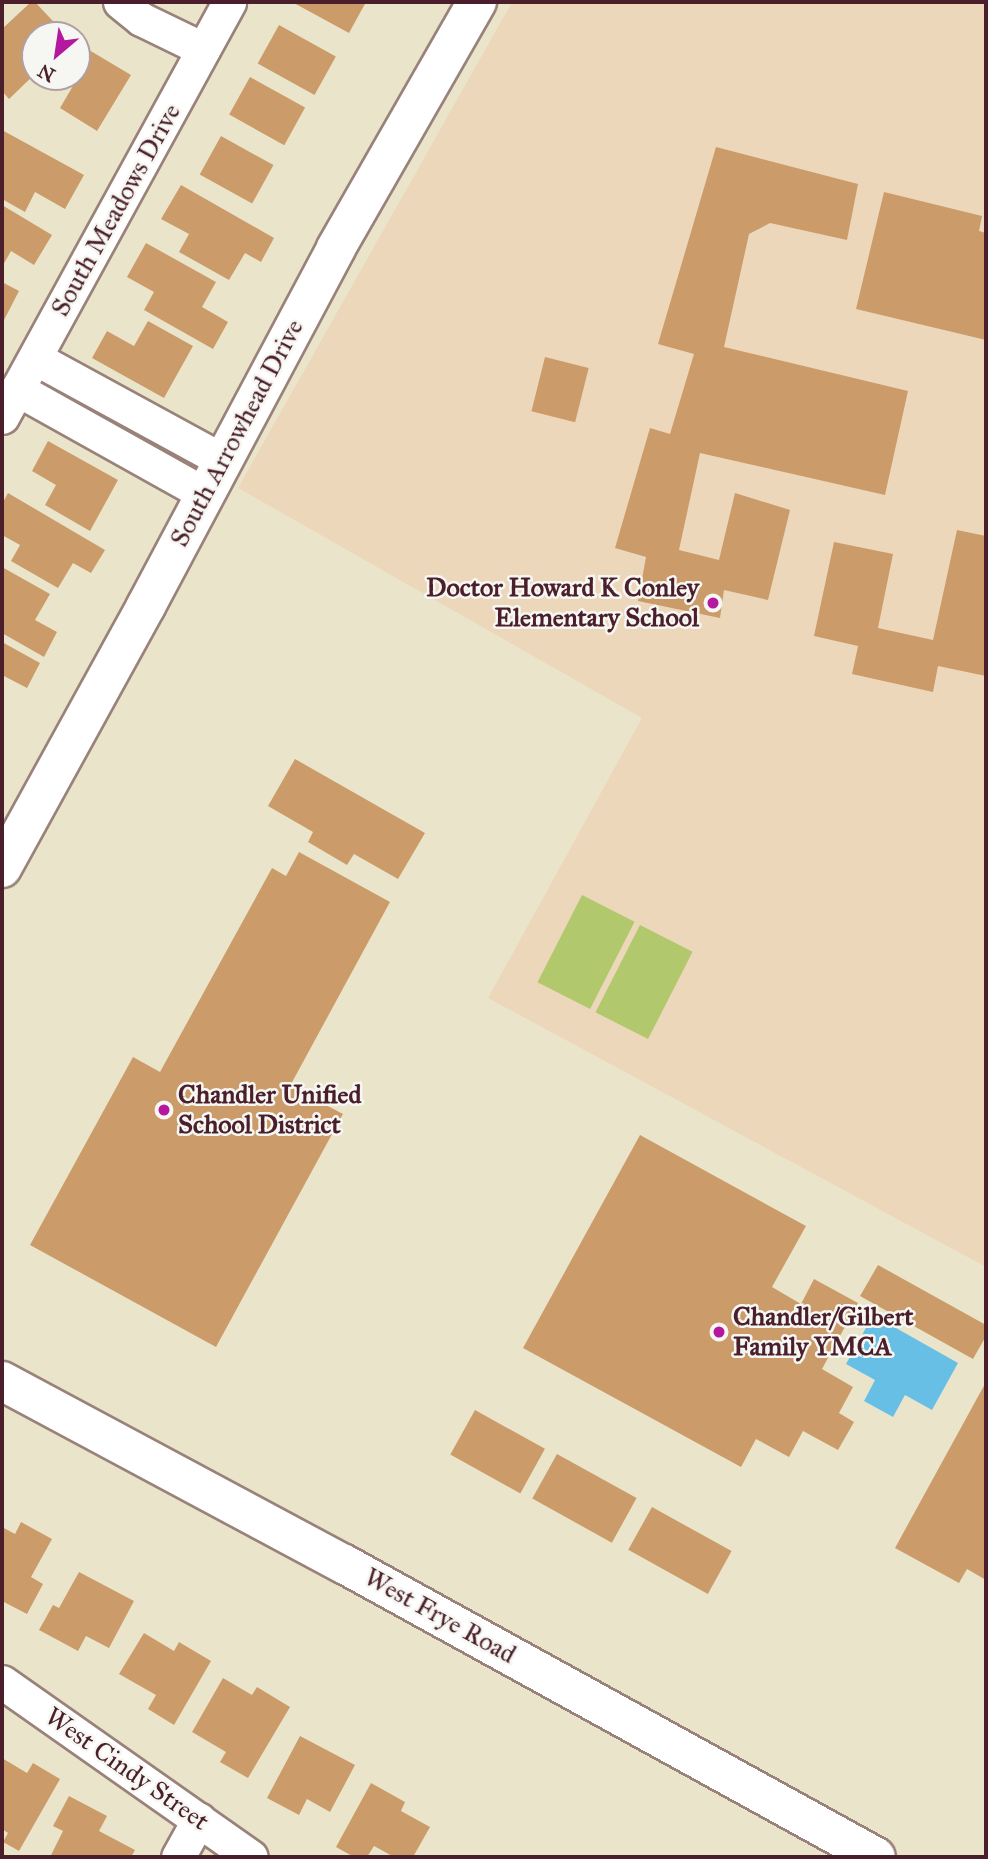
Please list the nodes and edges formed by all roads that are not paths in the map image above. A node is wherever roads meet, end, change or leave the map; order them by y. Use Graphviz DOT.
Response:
graph roads {
  1 [pos="120,2"];
  2 [pos="229,2"];
  3 [pos="477,2"];
  4 [pos="203,50"];
  5 [pos="35,358"];
  6 [pos="10,403"];
  7 [pos="213,477"];
  8 [pos="2,868"];
  9 [pos="2,1381"];
  10 [pos="2,1682"];
  11 [pos="199,1819"];
  12 [pos="178,1857"];
  13 [pos="251,1857"];
  14 [pos="876,1857"];
  1 -- 4 [label="street"];
  2 -- 4 [label="street, South Meadows Drive"];
  3 -- 7 [label="street, South Arrowhead Drive"];
  4 -- 5 [label="street, South Meadows Drive"];
  5 -- 6 [label="street, South Meadows Drive"];
  5 -- 7 [label="street"];
  6 -- 7 [label="street"];
  7 -- 8 [label="street, South Arrowhead Drive"];
  9 -- 14 [label="street, West Frye Road"];
  10 -- 11 [label="street, West Cindy Street"];
  11 -- 12 [label="street"];
  11 -- 13 [label="street, West Cindy Street"];
}
